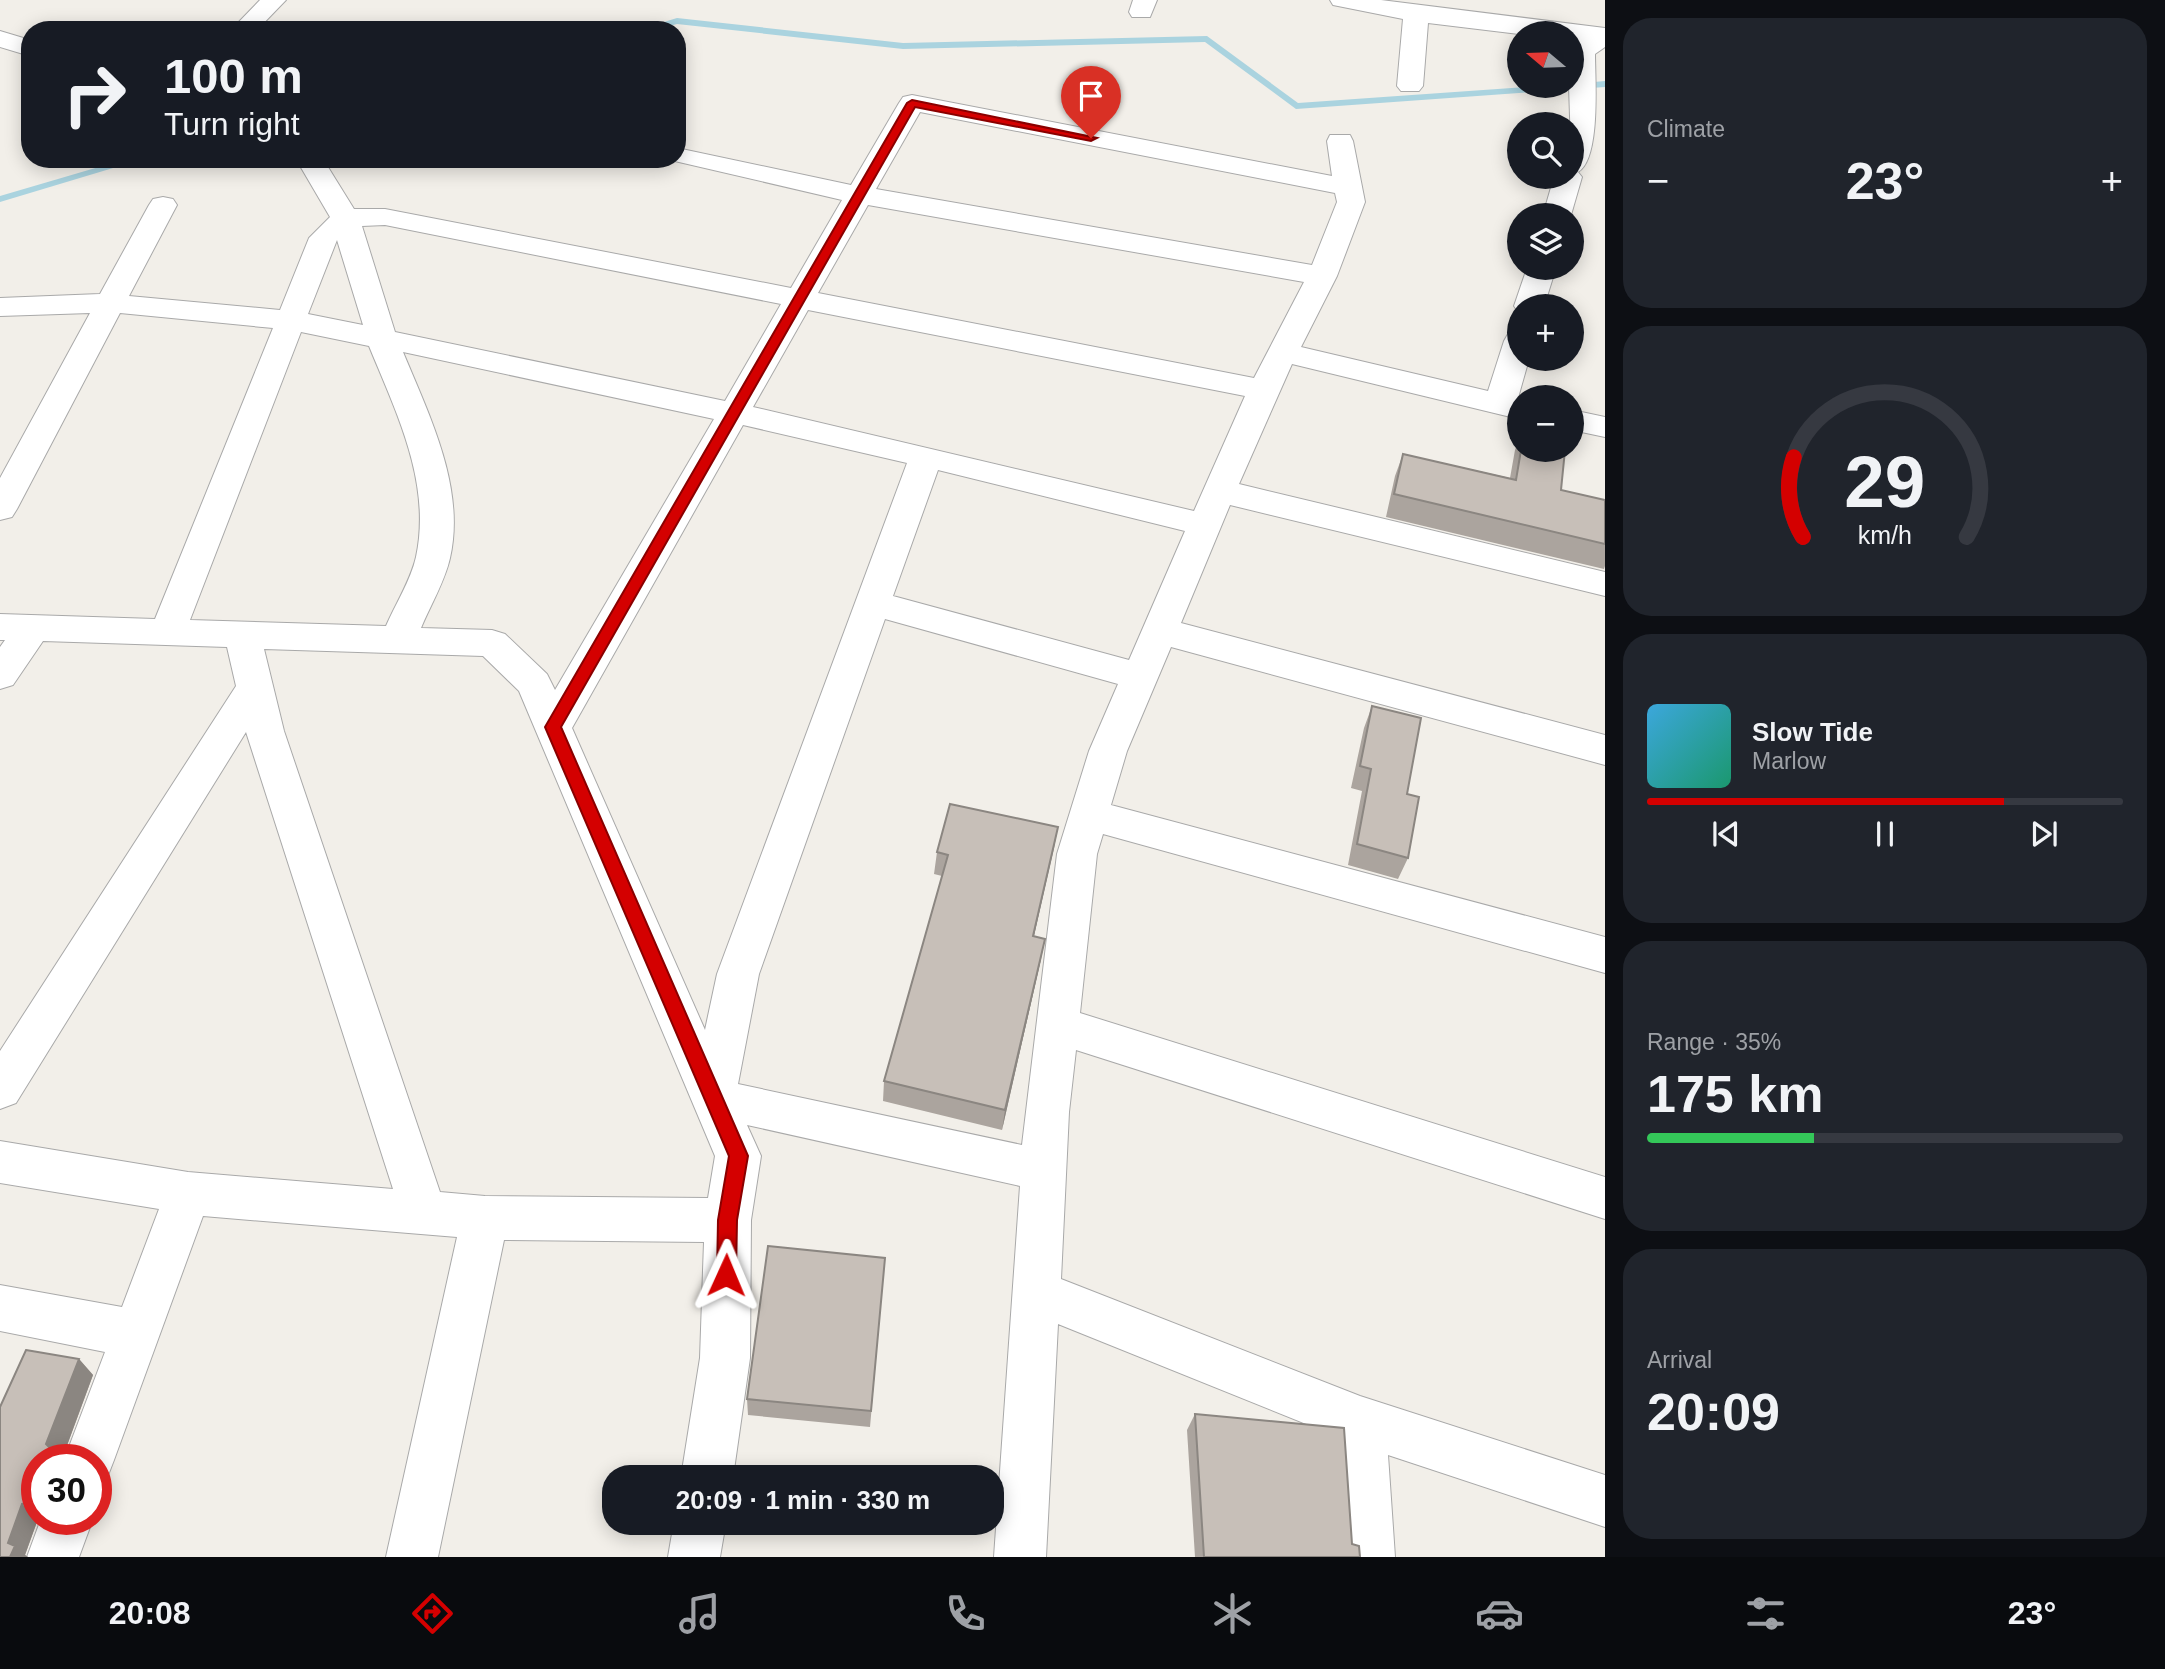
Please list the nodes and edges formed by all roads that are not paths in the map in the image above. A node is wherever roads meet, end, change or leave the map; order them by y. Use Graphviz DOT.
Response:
graph roads {
  1 [pos="274,0"];
  2 [pos="1342,0"];
  3 [pos="1416,15"];
  4 [pos="252,21"];
  5 [pos="1604,37"];
  6 [pos="0,39"];
  7 [pos="21,45"];
  8 [pos="1410,86"];
  9 [pos="1593,135"];
  10 [pos="1340,141"];
  11 [pos="686,158"];
  12 [pos="314,168"];
  13 [pos="1348,187"];
  14 [pos="860,195"];
  15 [pos="163,205"];
  16 [pos="345,218"];
  17 [pos="1322,276"];
  18 [pos="801,301"];
  19 [pos="111,303"];
  20 [pos="0,307"];
  21 [pos="290,320"];
  22 [pos="382,339"];
  23 [pos="1282,352"];
  24 [pos="1263,390"];
  25 [pos="1507,406"];
  26 [pos="731,413"];
  27 [pos="1584,423"];
  28 [pos="1605,428"];
  29 [pos="926,456"];
  30 [pos="1213,508"];
  31 [pos="0,509"];
  32 [pos="1605,584"];
  33 [pos="872,603"];
  34 [pos="16,628"];
  35 [pos="1160,631"];
  36 [pos="168,632"];
  37 [pos="242,634"];
  38 [pos="398,640"];
  39 [pos="0,675"];
  40 [pos="1140,677"];
  41 [pos="255,687"];
  42 [pos="553,727"];
  43 [pos="1605,750"];
  44 [pos="1089,815"];
  45 [pos="1605,956"];
  46 [pos="1057,1025"];
  47 [pos="0,1089"];
  48 [pos="713,1098"];
  49 [pos="0,1162"];
  50 [pos="1043,1170"];
  51 [pos="188,1193"];
  52 [pos="1605,1198"];
  53 [pos="424,1213"];
  54 [pos="485,1218"];
  55 [pos="728,1220"];
  56 [pos="1036,1292"];
  57 [pos="0,1308"];
  58 [pos="136,1334"];
  59 [pos="1360,1421"];
  60 [pos="95,1444"];
  61 [pos="709,1465"];
  62 [pos="1605,1501"];
  63 [pos="62,1535"];
  64 [pos="698,1535"];
  65 [pos="53,1557"];
  66 [pos="412,1557"];
  67 [pos="694,1557"];
  68 [pos="1020,1557"];
  69 [pos="1368,1557"];
  1 -- 4 [label="street"];
  2 -- 3 [label="street"];
  3 -- 5 [label="street"];
  3 -- 8 [label="street"];
  5 -- 9 [label="street"];
  6 -- 7 [label="street"];
  10 -- 13 [label="street"];
  11 -- 14 [label="street"];
  12 -- 16 [label="street"];
  13 -- 14 [label="street"];
  13 -- 17 [label="street"];
  14 -- 17 [label="street"];
  14 -- 18 [label="street"];
  15 -- 19 [label="street"];
  16 -- 18 [label="street"];
  16 -- 21 [label="street"];
  16 -- 22 [label="street"];
  17 -- 23 [label="street"];
  18 -- 24 [label="street"];
  18 -- 26 [label="street"];
  19 -- 20 [label="street"];
  19 -- 21 [label="street"];
  19 -- 31 [label="street"];
  21 -- 22 [label="street"];
  21 -- 36 [label="street"];
  22 -- 26 [label="street"];
  22 -- 38 [label="street"];
  23 -- 24 [label="street"];
  23 -- 25 [label="street"];
  24 -- 30 [label="street"];
  26 -- 29 [label="street"];
  26 -- 42 [label="street"];
  27 -- 28 [label="street"];
  29 -- 30 [label="street"];
  29 -- 33 [label="street"];
  30 -- 32 [label="street"];
  30 -- 35 [label="street"];
  33 -- 40 [label="street"];
  33 -- 48 [label="street"];
  34 -- 36 [label="street"];
  34 -- 39 [label="street"];
  35 -- 40 [label="street"];
  35 -- 43 [label="street"];
  36 -- 37 [label="street"];
  37 -- 38 [label="street"];
  37 -- 41 [label="street"];
  38 -- 42 [label="street"];
  40 -- 44 [label="street"];
  41 -- 47 [label="street"];
  41 -- 53 [label="street"];
  42 -- 48 [label="street"];
  44 -- 45 [label="street"];
  44 -- 46 [label="street"];
  46 -- 50 [label="street"];
  46 -- 52 [label="street"];
  48 -- 50 [label="street"];
  48 -- 55 [label="street"];
  49 -- 51 [label="street"];
  50 -- 56 [label="street"];
  51 -- 53 [label="street"];
  51 -- 58 [label="street"];
  53 -- 54 [label="street"];
  54 -- 55 [label="street"];
  54 -- 66 [label="street"];
  55 -- 61 [label="street"];
  56 -- 59 [label="street"];
  56 -- 68 [label="street"];
  57 -- 58 [label="street"];
  58 -- 60 [label="street"];
  59 -- 62 [label="street"];
  59 -- 69 [label="street"];
  63 -- 65 [label="street"];
  64 -- 67 [label="street"];
}
